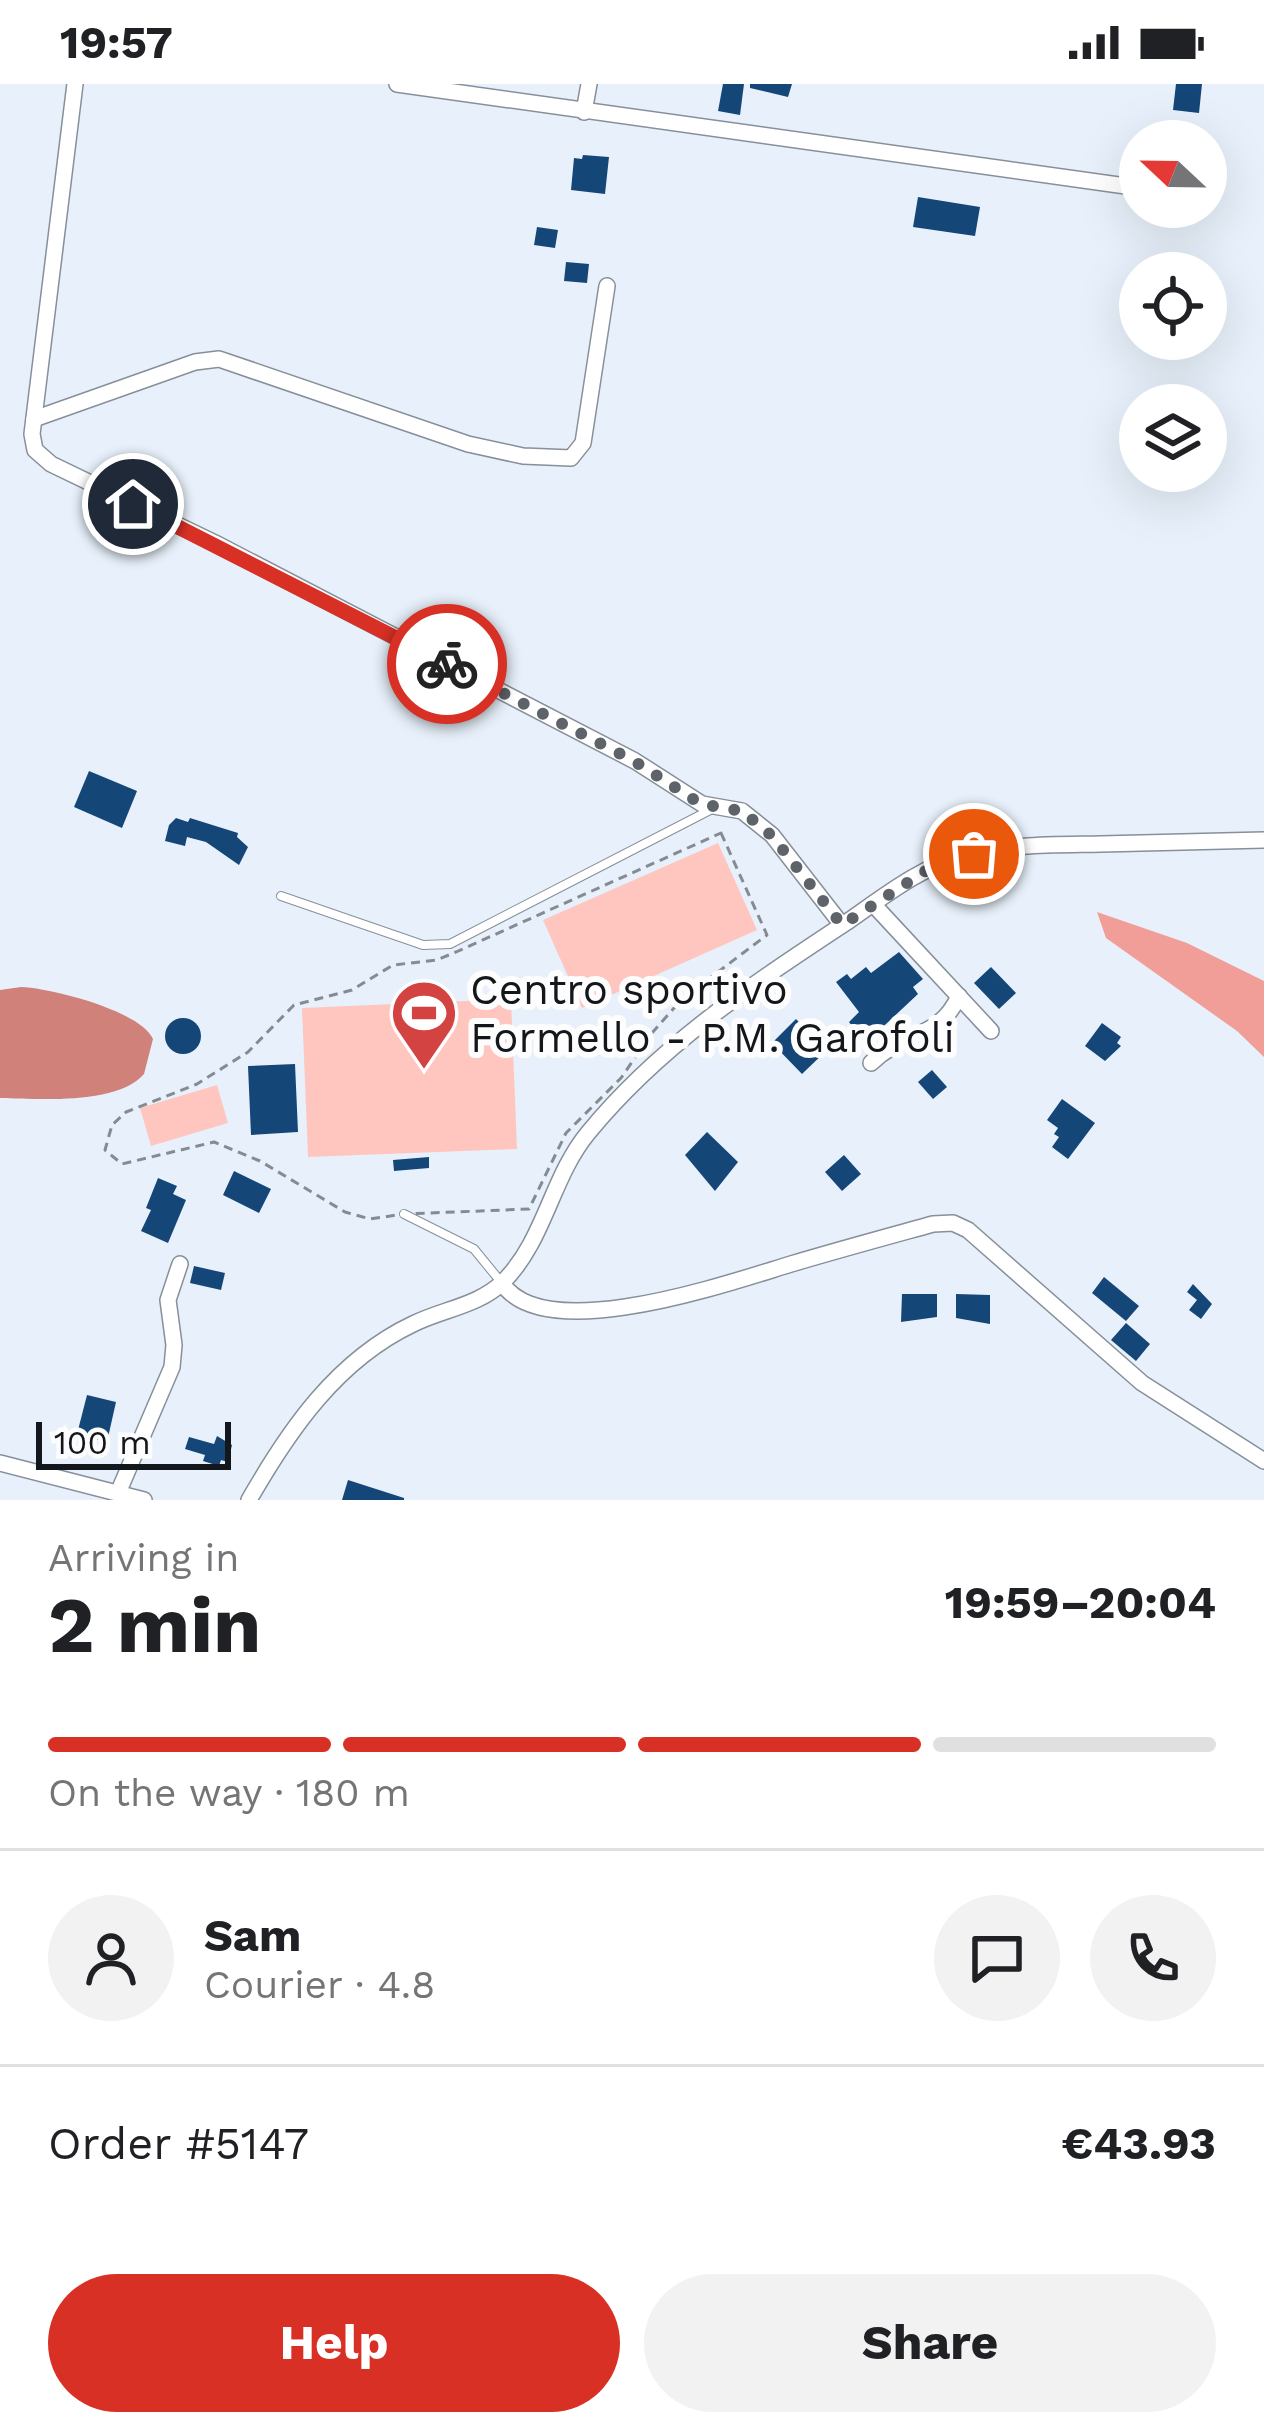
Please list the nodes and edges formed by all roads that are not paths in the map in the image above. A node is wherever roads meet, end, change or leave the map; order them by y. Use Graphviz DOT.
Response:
graph roads {
  1 [pos="75,84"];
  2 [pos="397,84"];
  3 [pos="590,84"];
  4 [pos="584,112"];
  5 [pos="1119,185"];
  6 [pos="607,286"];
  7 [pos="34,419"];
  8 [pos="715,808"];
  9 [pos="1264,840"];
  10 [pos="281,896"];
  11 [pos="873,904"];
  12 [pos="842,925"];
  13 [pos="959,996"];
  14 [pos="992,1031"];
  15 [pos="871,1063"];
  16 [pos="404,1214"];
  17 [pos="181,1264"];
  18 [pos="502,1283"];
  19 [pos="1264,1461"];
  20 [pos="0,1463"];
  21 [pos="118,1493"];
  22 [pos="144,1500"];
  23 [pos="249,1500"];
  1 -- 7 [label="street"];
  2 -- 4 [label="street"];
  3 -- 4 [label="street"];
  4 -- 5 [label="street"];
  6 -- 7 [label="street"];
  7 -- 8 [label="street"];
  8 -- 10 [label="lane"];
  8 -- 12 [label="street"];
  9 -- 11 [label="street"];
  11 -- 12 [label="street"];
  11 -- 13 [label="street"];
  12 -- 18 [label="street"];
  13 -- 14 [label="street"];
  13 -- 15 [label="street"];
  16 -- 18 [label="lane"];
  17 -- 21 [label="street"];
  18 -- 19 [label="street"];
  18 -- 23 [label="street"];
  20 -- 21 [label="street"];
  21 -- 22 [label="street"];
}
